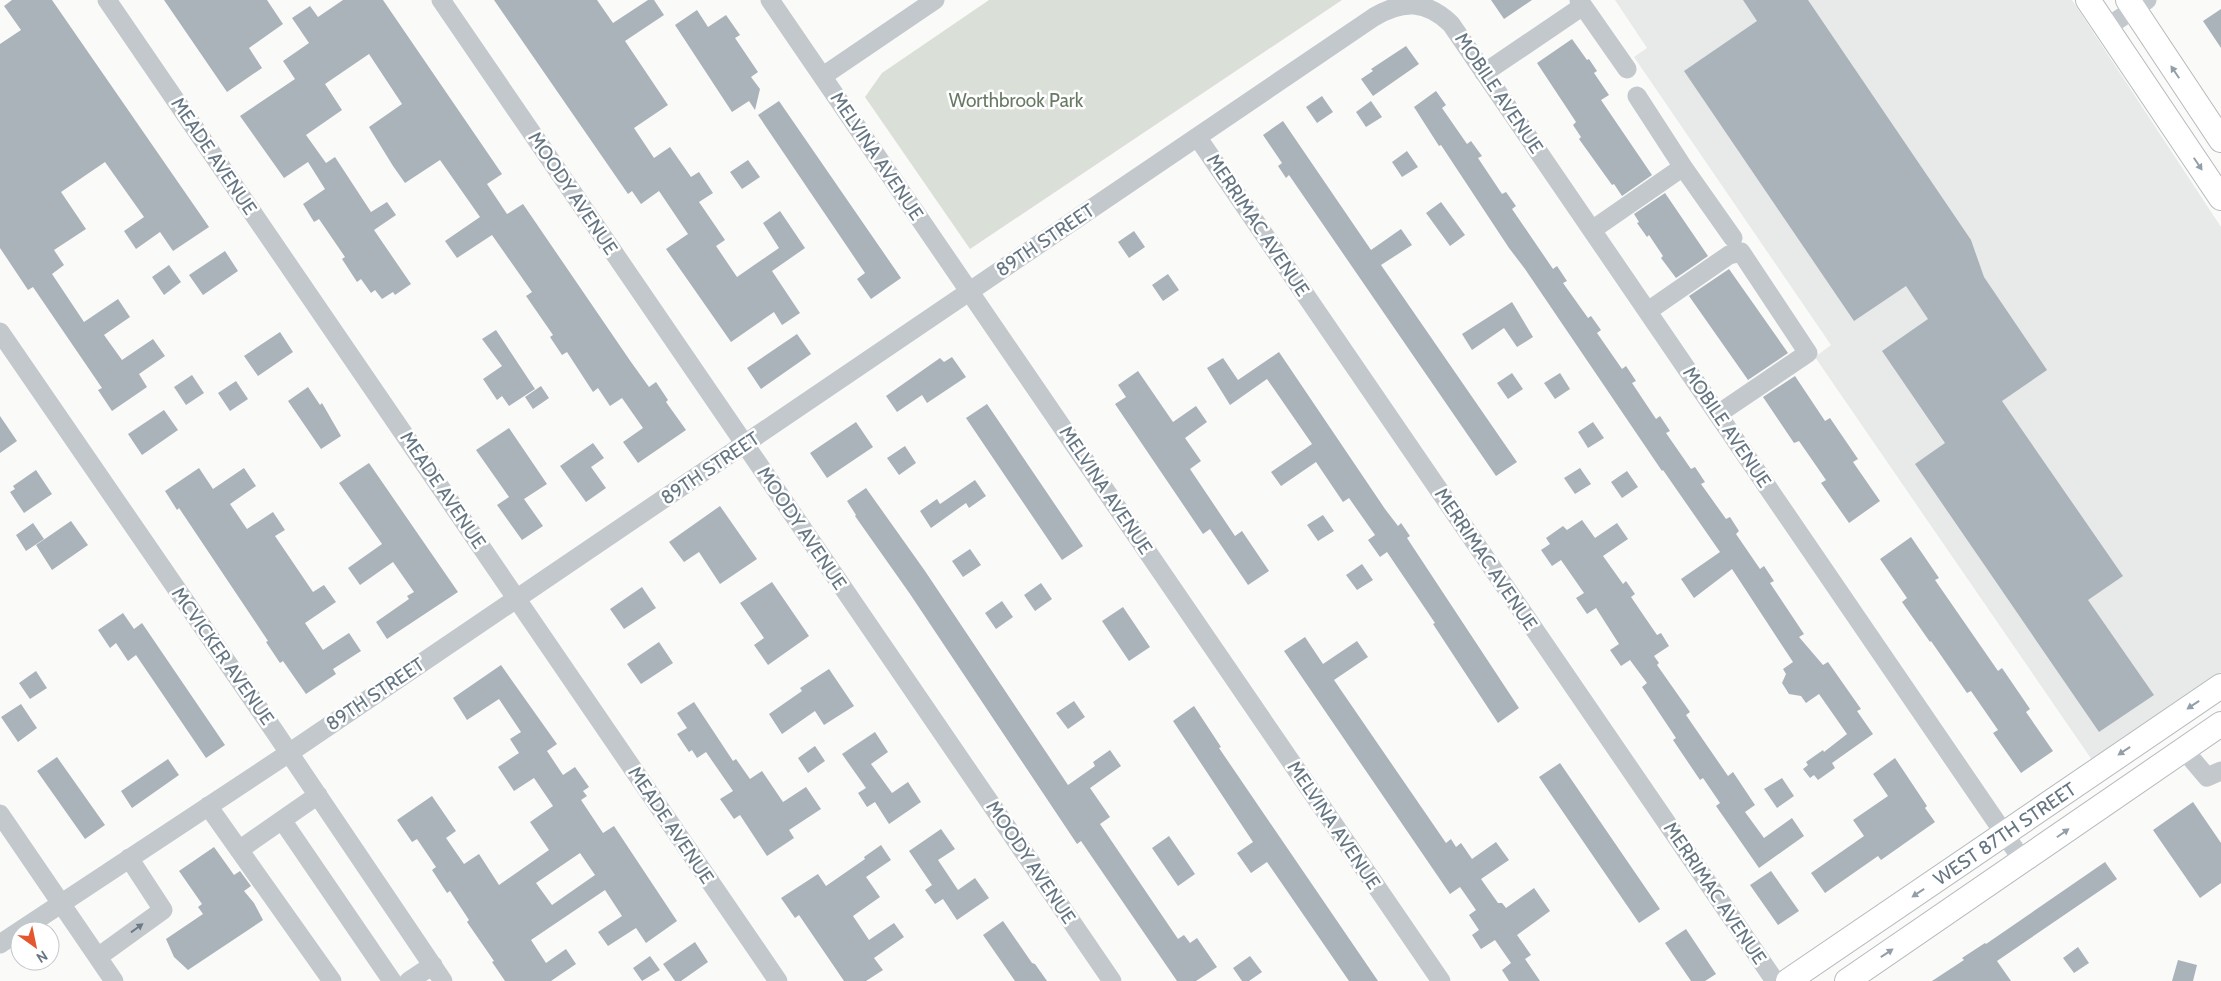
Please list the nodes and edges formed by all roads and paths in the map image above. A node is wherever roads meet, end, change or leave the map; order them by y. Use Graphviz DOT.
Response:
graph roads {
  1 [pos="107,0"];
  2 [pos="441,0"];
  3 [pos="770,0"];
  4 [pos="935,0"];
  5 [pos="2088,0"];
  6 [pos="1581,3"];
  7 [pos="2136,3"];
  8 [pos="1423,4"];
  9 [pos="2106,28"];
  10 [pos="1627,68"];
  11 [pos="1484,73"];
  12 [pos="823,76"];
  13 [pos="1637,96"];
  14 [pos="1198,138"];
  15 [pos="2221,140"];
  16 [pos="1683,167"];
  17 [pos="2221,198"];
  18 [pos="1592,230"];
  19 [pos="1733,238"];
  20 [pos="969,290"];
  21 [pos="1648,311"];
  22 [pos="0,332"];
  23 [pos="1718,414"];
  24 [pos="745,445"];
  25 [pos="517,598"];
  26 [pos="2221,686"];
  27 [pos="2221,724"];
  28 [pos="2184,750"];
  29 [pos="289,752"];
  30 [pos="2221,771"];
  31 [pos="318,795"];
  32 [pos="208,806"];
  33 [pos="0,814"];
  34 [pos="282,820"];
  35 [pos="2004,834"];
  36 [pos="239,850"];
  37 [pos="128,858"];
  38 [pos="2023,861"];
  39 [pos="61,903"];
  40 [pos="0,944"];
  41 [pos="98,957"];
  42 [pos="433,965"];
  43 [pos="114,981"];
  44 [pos="332,981"];
  45 [pos="392,981"];
  46 [pos="410,981"];
  47 [pos="443,981"];
  48 [pos="778,981"];
  49 [pos="1112,981"];
  50 [pos="1441,981"];
  51 [pos="1775,981"];
  52 [pos="1788,981"];
  53 [pos="1847,981"];
  1 -- 25 [label="street, MEADE AVENUE"];
  2 -- 24 [label="street, MOODY AVENUE"];
  3 -- 12 [label="street, MELVINA AVENUE"];
  4 -- 12 [label="street"];
  5 -- 9 [label="main road"];
  6 -- 10 [label="street"];
  6 -- 11 [label="street"];
  7 -- 9 [label="street"];
  15 -- 7 [label="main road, one-way"];
  8 -- 11 [label="street, MOBILE AVENUE"];
  8 -- 14 [label="street, 89TH STREET"];
  9 -- 17 [label="main road, one-way"];
  11 -- 18 [label="street, MOBILE AVENUE"];
  12 -- 20 [label="street, MELVINA AVENUE"];
  13 -- 16 [label="street"];
  14 -- 20 [label="street, 89TH STREET"];
  14 -- 51 [label="street, MERRIMAC AVENUE"];
  16 -- 18 [label="street"];
  16 -- 19 [label="street"];
  18 -- 21 [label="street, MOBILE AVENUE"];
  20 -- 24 [label="street, 89TH STREET"];
  20 -- 50 [label="street, MELVINA AVENUE"];
  21 -- 23 [label="street, MOBILE AVENUE"];
  21 -- 23 [label="street"];
  22 -- 29 [label="street, MCVICKER AVENUE"];
  23 -- 35 [label="street, MOBILE AVENUE"];
  24 -- 25 [label="street, 89TH STREET"];
  24 -- 49 [label="street, MOODY AVENUE"];
  25 -- 29 [label="street, 89TH STREET"];
  25 -- 48 [label="street, MEADE AVENUE"];
  26 -- 35 [label="main road, WEST 87TH STREET, one-way"];
  27 -- 28 [label="main road, WEST 87TH STREET"];
  28 -- 30 [label="street"];
  38 -- 28 [label="main road, WEST 87TH STREET, one-way"];
  29 -- 31 [label="street, MCVICKER AVENUE"];
  29 -- 32 [label="street, 89TH STREET"];
  31 -- 34 [label="street"];
  31 -- 42 [label="street, MCVICKER AVENUE"];
  32 -- 36 [label="street"];
  32 -- 37 [label="street, 89TH STREET"];
  33 -- 39 [label="street"];
  34 -- 36 [label="street"];
  34 -- 45 [label="street"];
  35 -- 38 [label="street, MOBILE AVENUE"];
  35 -- 52 [label="main road, WEST 87TH STREET, one-way"];
  36 -- 44 [label="street"];
  37 -- 39 [label="street, 89TH STREET"];
  41 -- 37 [label="street, one-way"];
  53 -- 38 [label="main road, WEST 87TH STREET, one-way"];
  39 -- 40 [label="street, 89TH STREET"];
  39 -- 41 [label="street"];
  41 -- 43 [label="street"];
  42 -- 46 [label="street"];
  42 -- 47 [label="street, MCVICKER AVENUE"];
}
